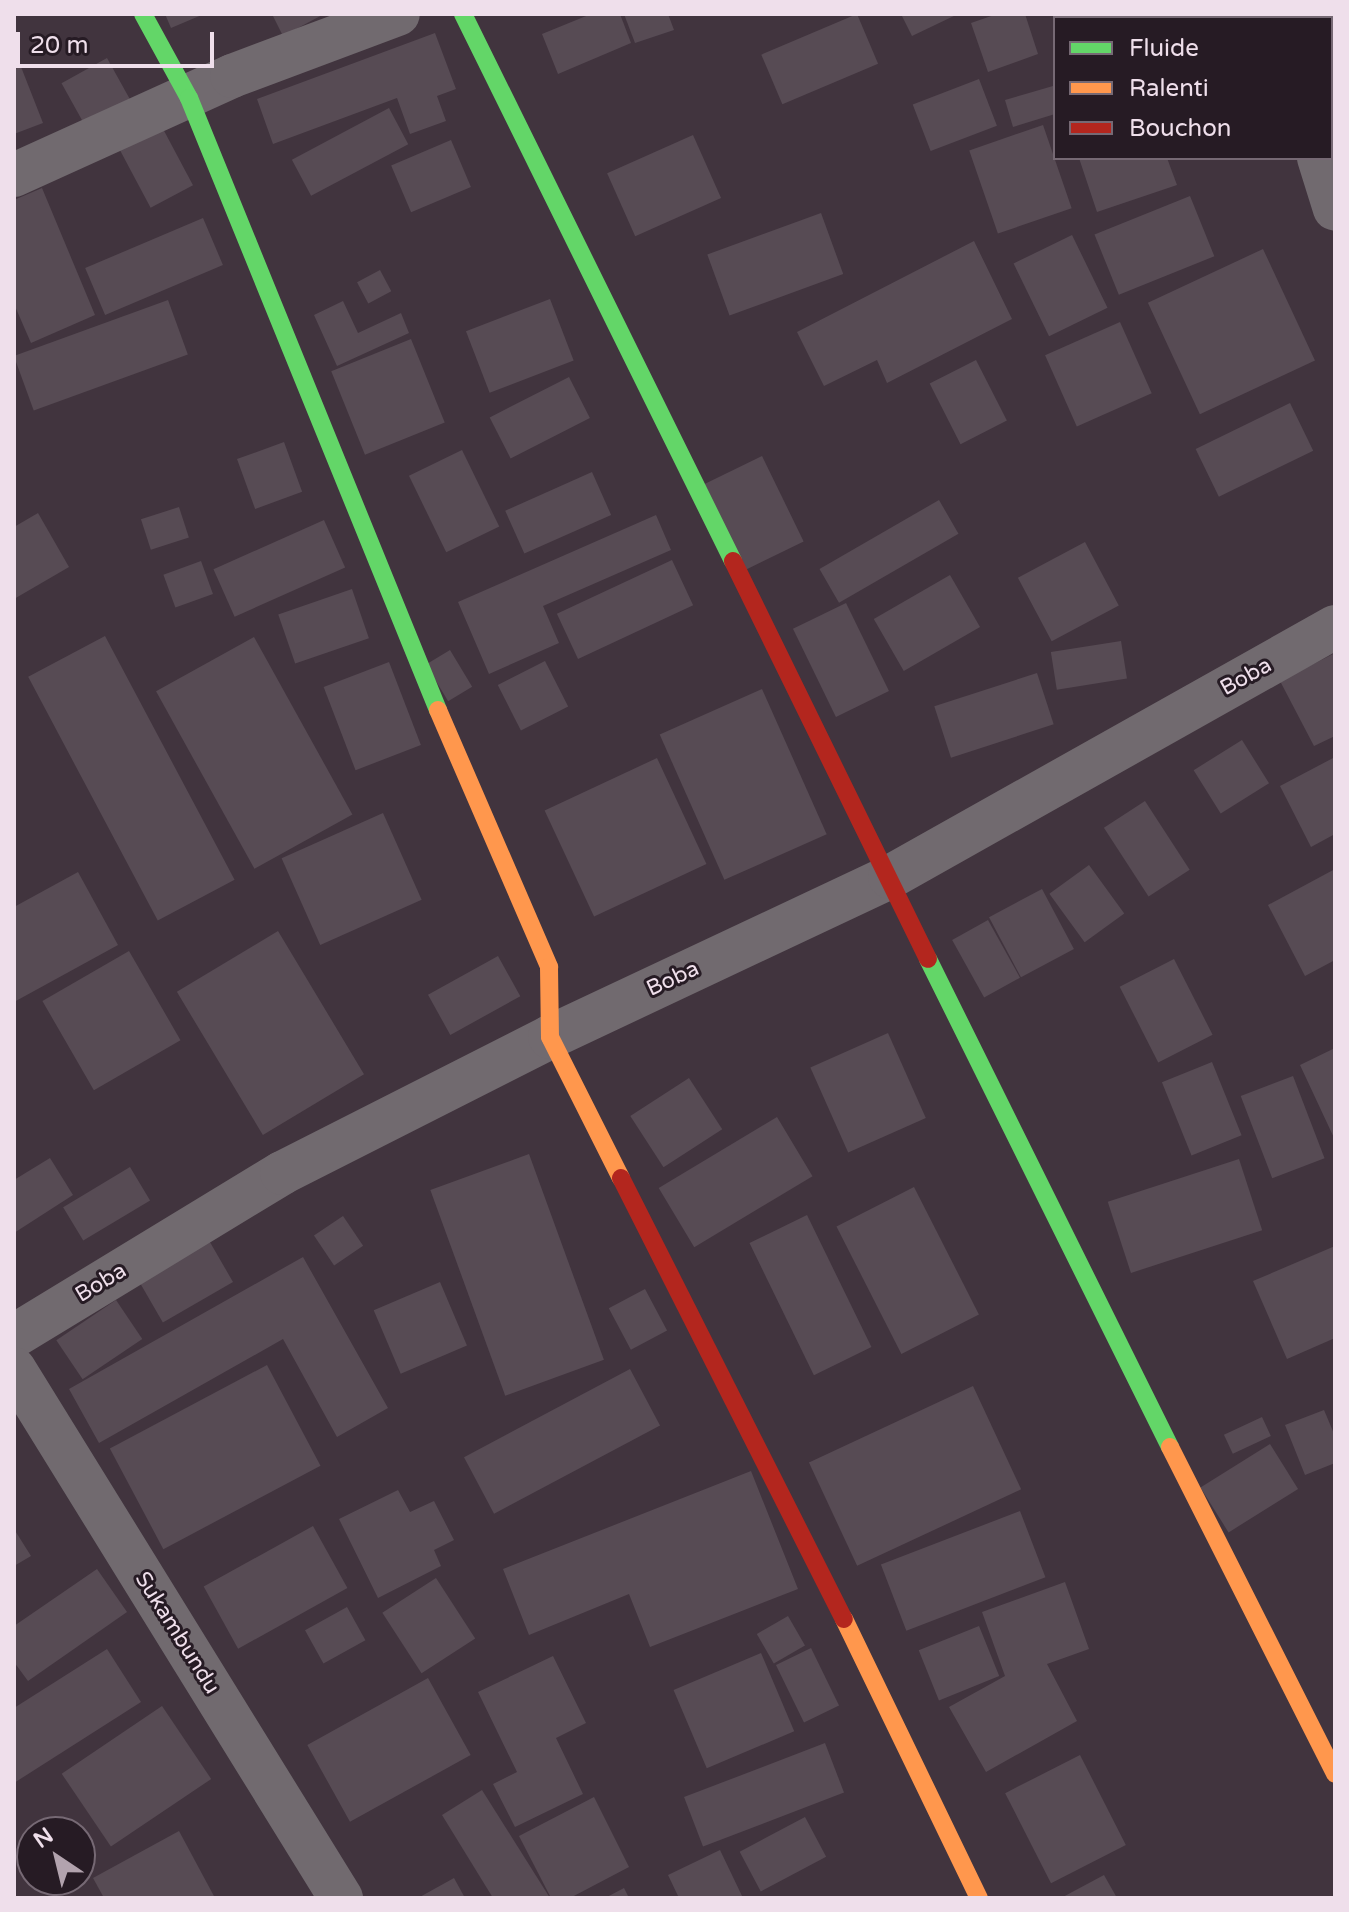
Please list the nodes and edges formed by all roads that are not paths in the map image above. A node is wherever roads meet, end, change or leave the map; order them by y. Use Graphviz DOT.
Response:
graph roads {
  1 [pos="143,14"];
  2 [pos="398,14"];
  3 [pos="463,14"];
  4 [pos="189,98"];
  5 [pos="1320,160"];
  6 [pos="14,175"];
  7 [pos="1335,209"];
  8 [pos="1335,627"];
  9 [pos="890,877"];
  10 [pos="550,1037"];
  11 [pos="14,1336"];
  12 [pos="14,1369"];
  13 [pos="1335,1774"];
  14 [pos="341,1898"];
  15 [pos="979,1898"];
  1 -- 4 [label="street"];
  2 -- 4 [label="street"];
  3 -- 9 [label="street"];
  4 -- 6 [label="street"];
  4 -- 10 [label="street"];
  5 -- 7 [label="street"];
  8 -- 9 [label="street, Boba"];
  9 -- 10 [label="street, Boba"];
  9 -- 13 [label="street"];
  10 -- 11 [label="street, Boba"];
  10 -- 15 [label="street"];
  12 -- 14 [label="street, Sukambundu"];
}
